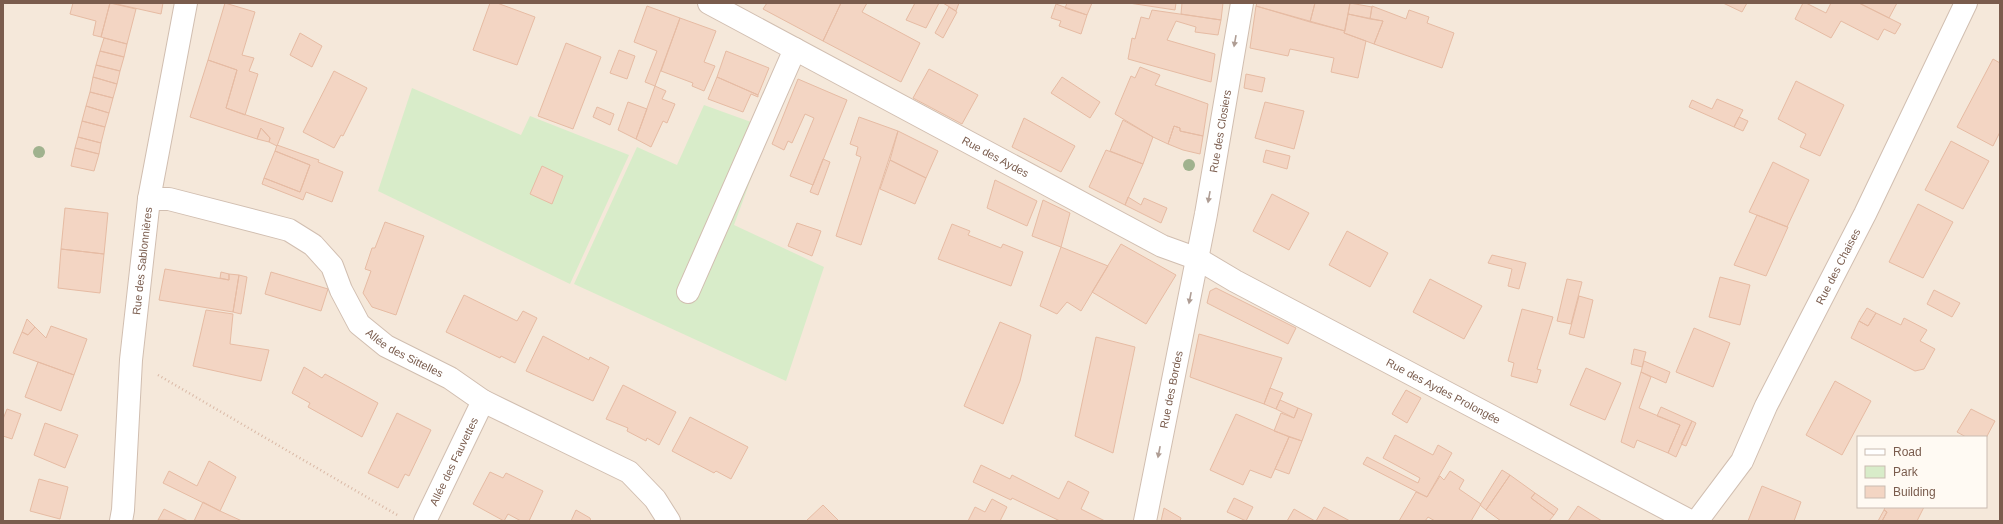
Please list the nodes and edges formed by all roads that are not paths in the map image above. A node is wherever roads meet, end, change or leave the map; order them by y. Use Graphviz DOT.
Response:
graph roads {
  1 [pos="186,3"];
  2 [pos="709,3"];
  3 [pos="1242,3"];
  4 [pos="1966,3"];
  5 [pos="795,49"];
  6 [pos="149,199"];
  7 [pos="1198,259"];
  8 [pos="688,292"];
  9 [pos="483,401"];
  10 [pos="121,521"];
  11 [pos="425,521"];
  12 [pos="669,521"];
  13 [pos="1145,521"];
  14 [pos="1690,521"];
  15 [pos="1697,521"];
  1 -- 6 [label="street, Rue des Sablonnières"];
  2 -- 5 [label="street, Rue des Aydes"];
  3 -- 7 [label="street, Rue des Closiers, one-way"];
  4 -- 15 [label="street, Rue des Chaises"];
  5 -- 7 [label="street, Rue des Aydes"];
  5 -- 8 [label="street"];
  6 -- 9 [label="street, Allée des Sittelles"];
  6 -- 10 [label="street, Rue des Sablonnières"];
  7 -- 13 [label="street, Rue des Bordes, one-way"];
  7 -- 14 [label="street, Rue des Aydes Prolongée"];
  9 -- 11 [label="street, Allée des Fauvettes"];
  9 -- 12 [label="street, Allée des Sittelles"];
}
